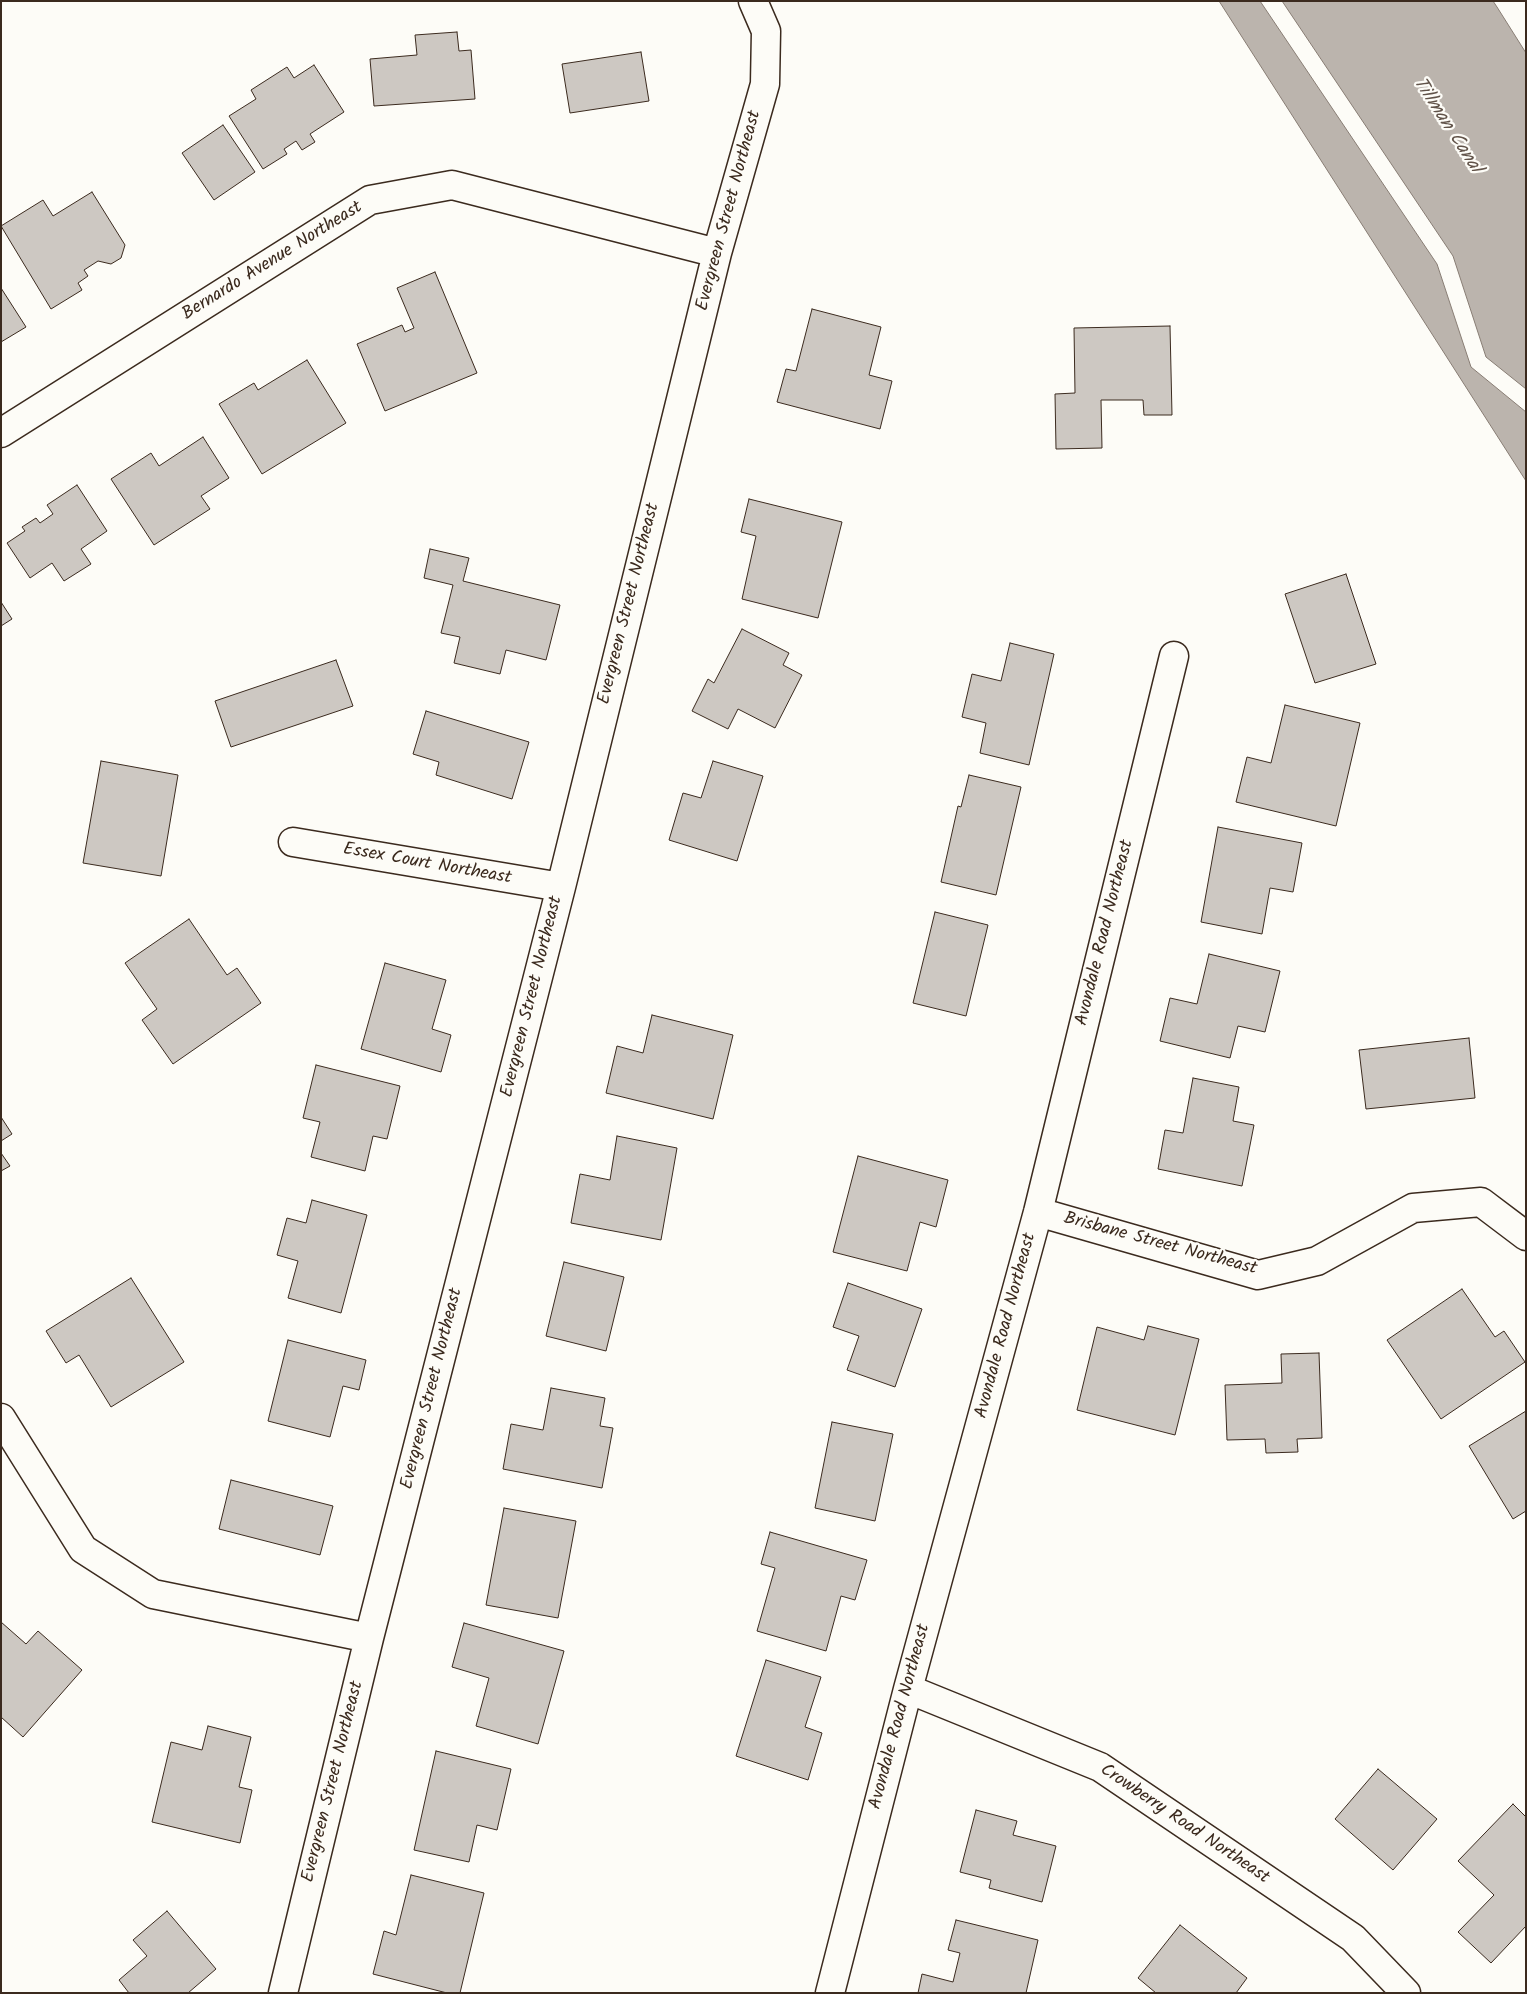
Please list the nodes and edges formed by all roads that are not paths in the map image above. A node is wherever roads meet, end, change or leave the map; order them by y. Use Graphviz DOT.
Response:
graph roads {
  1 [pos="753,1"];
  2 [pos="717,253"];
  3 [pos="1,433"];
  4 [pos="1174,656"];
  5 [pos="293,842"];
  6 [pos="560,888"];
  7 [pos="1038,1212"];
  8 [pos="1526,1236"];
  9 [pos="1,1418"];
  10 [pos="369,1638"];
  11 [pos="908,1689"];
  12 [pos="283,1993"];
  13 [pos="830,1993"];
  14 [pos="1406,1993"];
  1 -- 2 [label="street, Evergreen Street Northeast"];
  2 -- 3 [label="street, Bernardo Avenue Northeast"];
  2 -- 6 [label="street, Evergreen Street Northeast"];
  4 -- 7 [label="street, Avondale Road Northeast"];
  5 -- 6 [label="street, Essex Court Northeast"];
  6 -- 10 [label="street, Evergreen Street Northeast"];
  7 -- 8 [label="street, Brisbane Street Northeast"];
  7 -- 11 [label="street, Avondale Road Northeast"];
  9 -- 10 [label="street"];
  10 -- 12 [label="street, Evergreen Street Northeast"];
  11 -- 13 [label="street, Avondale Road Northeast"];
  11 -- 14 [label="street, Crowberry Road Northeast"];
}
